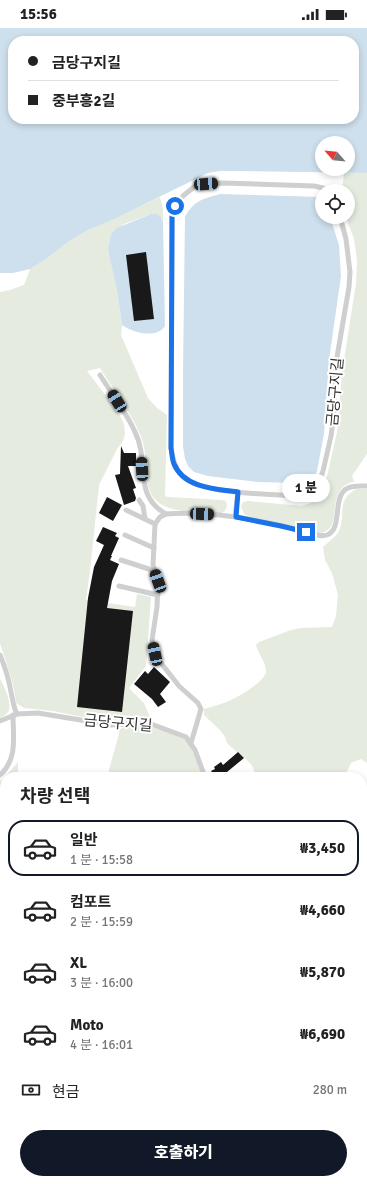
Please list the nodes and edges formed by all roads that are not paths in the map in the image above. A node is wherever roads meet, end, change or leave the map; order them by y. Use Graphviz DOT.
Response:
graph roads {
  1 [pos="315,186"];
  2 [pos="342,224"];
  3 [pos="100,375"];
  4 [pos="367,486"];
  5 [pos="238,492"];
  6 [pos="139,500"];
  7 [pos="126,510"];
  8 [pos="166,514"];
  9 [pos="236,517"];
  10 [pos="144,519"];
  11 [pos="155,524"];
  12 [pos="125,535"];
  13 [pos="154,548"];
  14 [pos="121,560"];
  15 [pos="155,571"];
  16 [pos="119,586"];
  17 [pos="158,595"];
  18 [pos="0,655"];
  19 [pos="3,670"];
  20 [pos="15,715"];
  21 [pos="0,721"];
  22 [pos="191,743"];
  23 [pos="3,772"];
  24 [pos="203,772"];
  1 -- 5 [label="lane, 금당구지길"];
  2 -- 5 [label="lane, 금당구지길"];
  3 -- 8 [label="lane"];
  4 -- 9 [label="lane"];
  5 -- 9 [label="lane"];
  6 -- 10 [label="lane"];
  7 -- 10 [label="lane"];
  8 -- 9 [label="lane"];
  8 -- 11 [label="lane"];
  10 -- 11 [label="lane"];
  11 -- 13 [label="lane"];
  12 -- 13 [label="lane"];
  13 -- 15 [label="lane"];
  14 -- 15 [label="lane"];
  15 -- 17 [label="lane"];
  16 -- 17 [label="lane"];
  17 -- 22 [label="lane"];
  18 -- 19 [label="lane"];
  19 -- 20 [label="lane"];
  20 -- 21 [label="lane, 금당구지길"];
  20 -- 22 [label="lane, 금당구지길"];
  20 -- 23 [label="lane"];
  22 -- 24 [label="lane"];
}
